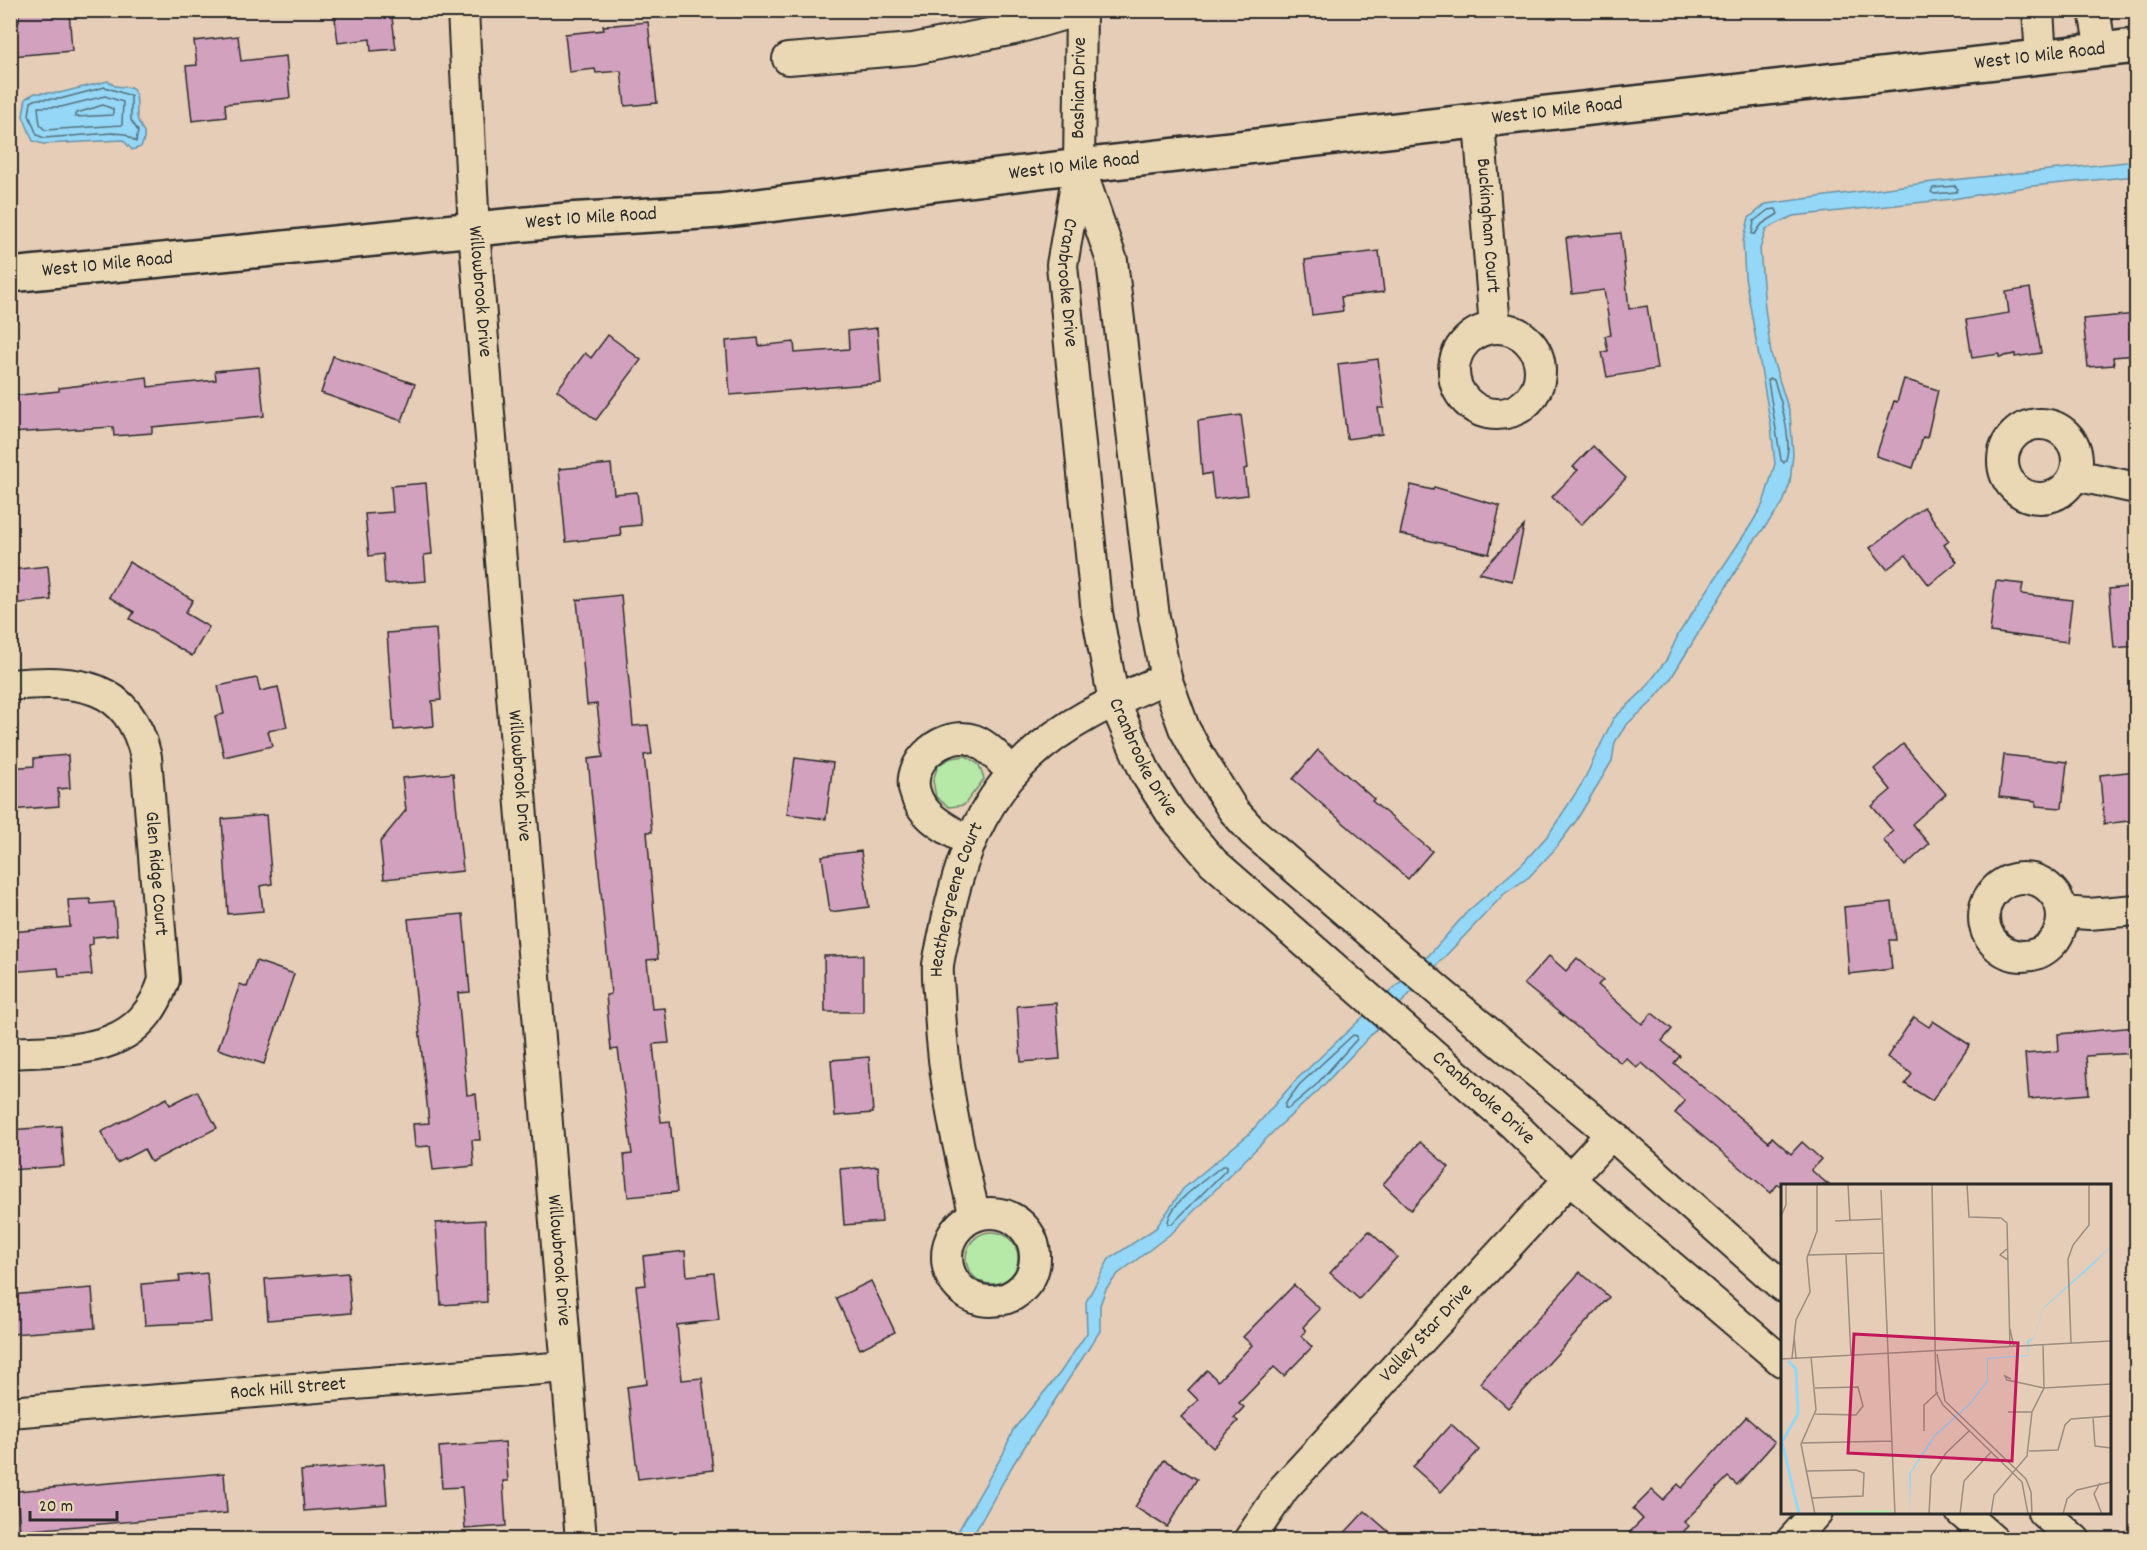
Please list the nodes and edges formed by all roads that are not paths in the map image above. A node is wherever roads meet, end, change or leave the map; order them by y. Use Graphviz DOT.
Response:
graph roads {
  1 [pos="463,10"];
  2 [pos="1080,10"];
  3 [pos="2038,10"];
  4 [pos="2094,10"];
  5 [pos="2136,46"];
  6 [pos="2101,50"];
  7 [pos="2041,58"];
  8 [pos="788,59"];
  9 [pos="1479,122"];
  10 [pos="1079,166"];
  11 [pos="474,230"];
  12 [pos="10,274"];
  13 [pos="1495,328"];
  14 [pos="2075,475"];
  15 [pos="2136,488"];
  16 [pos="1166,678"];
  17 [pos="10,685"];
  18 [pos="1114,701"];
  19 [pos="1013,772"];
  20 [pos="968,841"];
  21 [pos="2136,910"];
  22 [pos="2062,912"];
  23 [pos="10,1053"];
  24 [pos="1611,1134"];
  25 [pos="1569,1179"];
  26 [pos="975,1216"];
  27 [pos="1781,1285"];
  28 [pos="1781,1360"];
  29 [pos="566,1367"];
  30 [pos="10,1412"];
  31 [pos="1815,1514"];
  32 [pos="1963,1514"];
  33 [pos="2045,1514"];
  34 [pos="582,1539"];
  35 [pos="1249,1539"];
  36 [pos="1792,1539"];
  37 [pos="1993,1539"];
  38 [pos="2075,1539"];
  1 -- 11 [label="street, Willowbrook Drive"];
  2 -- 8 [label="street"];
  2 -- 10 [label="street, Bashian Drive"];
  3 -- 7 [label="street"];
  4 -- 6 [label="street"];
  5 -- 6 [label="main road, West 10 Mile Road"];
  6 -- 7 [label="main road, West 10 Mile Road"];
  7 -- 9 [label="main road, West 10 Mile Road"];
  9 -- 10 [label="main road, West 10 Mile Road"];
  9 -- 13 [label="street, Buckingham Court"];
  10 -- 11 [label="main road, West 10 Mile Road"];
  10 -- 16 [label="street, Cranbrooke Drive"];
  10 -- 18 [label="street, Cranbrooke Drive"];
  11 -- 12 [label="main road, West 10 Mile Road"];
  11 -- 29 [label="street, Willowbrook Drive"];
  14 -- 15 [label="street"];
  16 -- 18 [label="street, Heathergreene Court"];
  16 -- 24 [label="street, Cranbrooke Drive"];
  17 -- 23 [label="street, Glen Ridge Court"];
  18 -- 19 [label="street, Heathergreene Court"];
  18 -- 25 [label="street, Cranbrooke Drive"];
  19 -- 20 [label="street, Heathergreene Court"];
  19 -- 20 [label="street"];
  20 -- 26 [label="street, Heathergreene Court"];
  21 -- 22 [label="street"];
  24 -- 25 [label="street, Valley Star Drive"];
  24 -- 27 [label="street, Cranbrooke Drive"];
  25 -- 28 [label="street, Cranbrooke Drive"];
  25 -- 35 [label="street, Valley Star Drive"];
  29 -- 30 [label="street, Rock Hill Street"];
  29 -- 34 [label="street, Willowbrook Drive"];
  31 -- 36 [label="street"];
  32 -- 37 [label="street"];
  33 -- 38 [label="street"];
}
